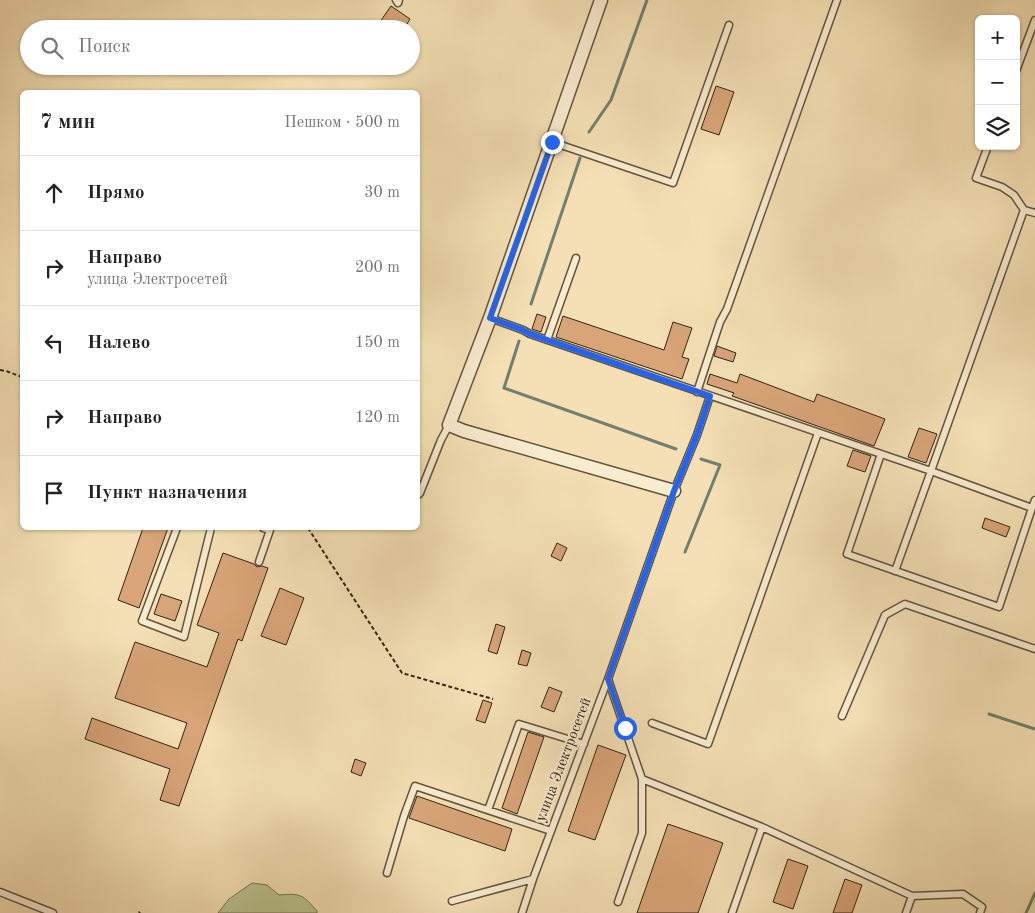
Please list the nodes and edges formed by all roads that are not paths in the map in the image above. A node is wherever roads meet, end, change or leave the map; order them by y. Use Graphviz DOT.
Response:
graph roads {
  1 [pos="601,0"];
  2 [pos="837,0"];
  3 [pos="1035,20"];
  4 [pos="729,24"];
  5 [pos="1020,60"];
  6 [pos="552,142"];
  7 [pos="986,150"];
  8 [pos="1024,210"];
  9 [pos="1035,213"];
  10 [pos="576,258"];
  11 [pos="490,318"];
  12 [pos="547,340"];
  13 [pos="697,392"];
  14 [pos="710,396"];
  15 [pos="449,425"];
  16 [pos="818,433"];
  17 [pos="881,454"];
  18 [pos="930,471"];
  19 [pos="674,491"];
  20 [pos="420,493"];
  21 [pos="1035,500"];
  22 [pos="1032,508"];
  23 [pos="176,530"];
  24 [pos="210,530"];
  25 [pos="270,530"];
  26 [pos="259,562"];
  27 [pos="895,571"];
  28 [pos="1035,649"];
  29 [pos="608,679"];
  30 [pos="842,716"];
  31 [pos="652,723"];
  32 [pos="584,744"];
  33 [pos="642,779"];
  34 [pos="488,810"];
  35 [pos="762,828"];
  36 [pos="551,831"];
  37 [pos="387,873"];
  38 [pos="533,879"];
  39 [pos="0,892"];
  40 [pos="912,896"];
  41 [pos="452,900"];
  42 [pos="618,902"];
  43 [pos="53,913"];
  44 [pos="522,913"];
  45 [pos="732,913"];
  46 [pos="906,913"];
  47 [pos="980,913"];
  1 -- 6 [label="street"];
  2 -- 13 [label="lane"];
  3 -- 5 [label="lane"];
  4 -- 6 [label="lane"];
  6 -- 11 [label="street"];
  7 -- 8 [label="lane"];
  8 -- 9 [label="lane"];
  8 -- 18 [label="lane"];
  10 -- 12 [label="lane"];
  11 -- 12 [label="lane"];
  11 -- 15 [label="street"];
  12 -- 13 [label="lane"];
  13 -- 14 [label="lane"];
  14 -- 16 [label="lane"];
  14 -- 19 [label="lane, улица Электросетей"];
  15 -- 19 [label="street"];
  15 -- 20 [label="lane"];
  16 -- 17 [label="lane"];
  16 -- 31 [label="lane"];
  17 -- 18 [label="lane"];
  17 -- 27 [label="lane"];
  18 -- 22 [label="lane"];
  18 -- 27 [label="lane"];
  19 -- 29 [label="lane, улица Электросетей"];
  21 -- 22 [label="lane"];
  22 -- 27 [label="lane"];
  23 -- 24 [label="lane"];
  25 -- 26 [label="lane"];
  28 -- 30 [label="lane"];
  29 -- 32 [label="lane, улица Электросетей"];
  29 -- 33 [label="lane"];
  32 -- 34 [label="lane"];
  32 -- 36 [label="lane, улица Электросетей"];
  33 -- 35 [label="lane"];
  33 -- 42 [label="lane"];
  34 -- 36 [label="lane"];
  34 -- 37 [label="lane"];
  35 -- 40 [label="lane"];
  35 -- 45 [label="lane"];
  36 -- 38 [label="lane, улица Электросетей"];
  38 -- 41 [label="lane"];
  38 -- 44 [label="lane, улица Электросетей"];
  39 -- 43 [label="lane"];
  40 -- 46 [label="lane"];
  40 -- 47 [label="lane"];
}
